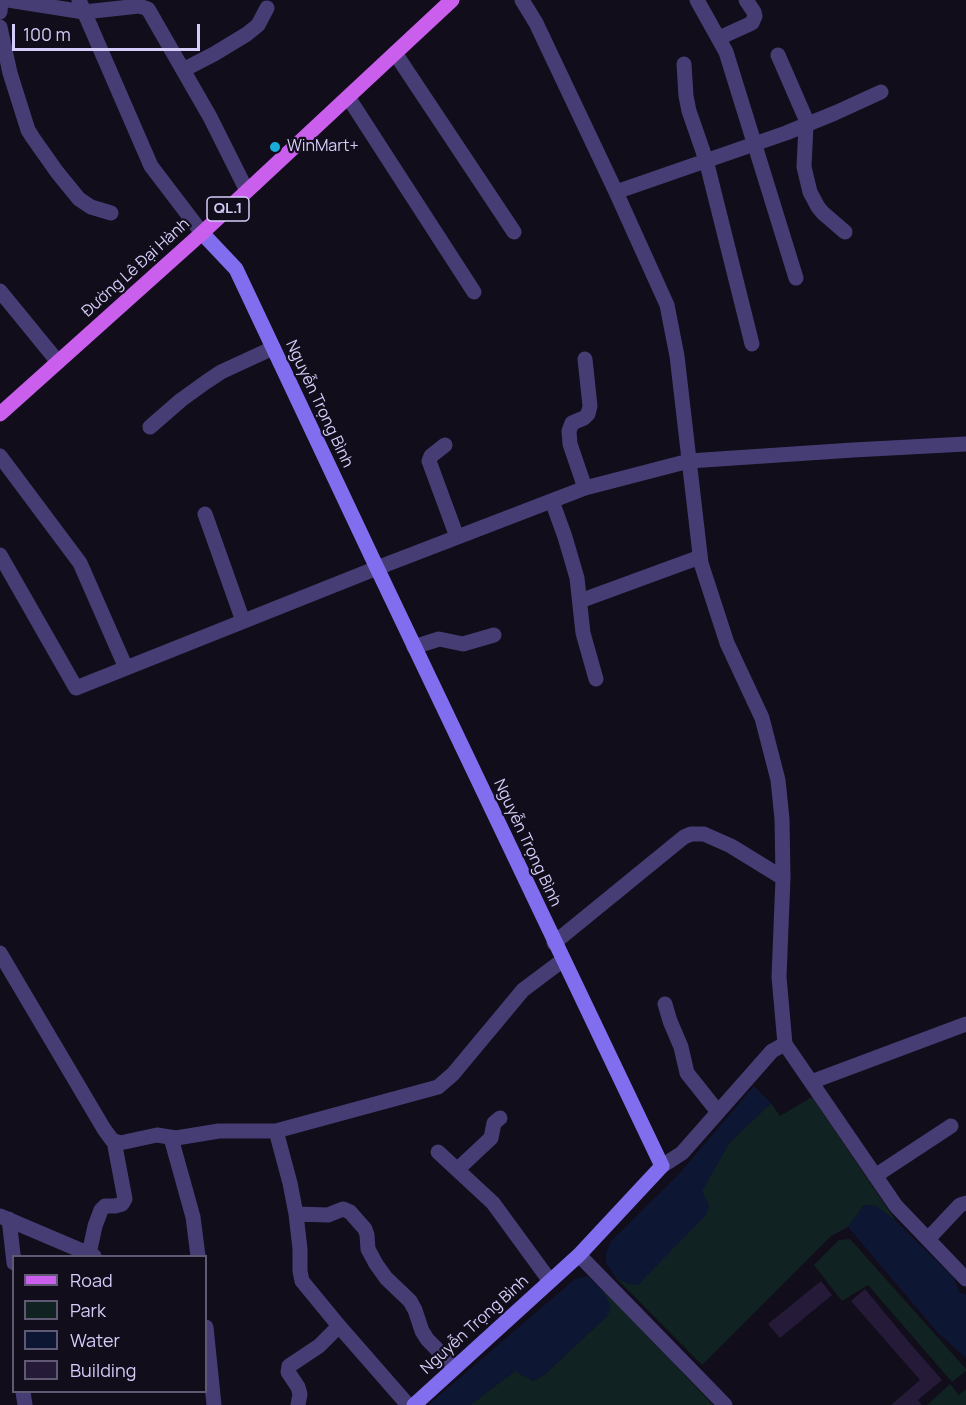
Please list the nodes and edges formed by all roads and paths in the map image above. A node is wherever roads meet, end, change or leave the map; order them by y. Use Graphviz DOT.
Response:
graph roads {
  1 [pos="1,0"];
  2 [pos="8,0"];
  3 [pos="452,0"];
  4 [pos="522,0"];
  5 [pos="697,0"];
  6 [pos="746,0"];
  7 [pos="81,6"];
  8 [pos="267,8"];
  9 [pos="0,12"];
  10 [pos="0,27"];
  11 [pos="718,38"];
  12 [pos="395,53"];
  13 [pos="778,55"];
  14 [pos="684,64"];
  15 [pos="183,70"];
  16 [pos="880,92"];
  17 [pos="348,97"];
  18 [pos="807,124"];
  19 [pos="755,144"];
  20 [pos="706,160"];
  21 [pos="247,191"];
  22 [pos="616,192"];
  23 [pos="111,213"];
  24 [pos="514,232"];
  25 [pos="845,232"];
  26 [pos="202,233"];
  27 [pos="796,278"];
  28 [pos="0,291"];
  29 [pos="474,292"];
  30 [pos="752,344"];
  31 [pos="273,348"];
  32 [pos="585,359"];
  33 [pos="58,362"];
  34 [pos="0,414"];
  35 [pos="150,427"];
  36 [pos="966,444"];
  37 [pos="445,445"];
  38 [pos="0,456"];
  39 [pos="688,461"];
  40 [pos="585,488"];
  41 [pos="552,501"];
  42 [pos="205,514"];
  43 [pos="458,537"];
  44 [pos="0,555"];
  45 [pos="700,557"];
  46 [pos="377,568"];
  47 [pos="580,602"];
  48 [pos="243,621"];
  49 [pos="494,635"];
  50 [pos="414,647"];
  51 [pos="126,668"];
  52 [pos="596,679"];
  53 [pos="783,878"];
  54 [pos="554,943"];
  55 [pos="0,953"];
  56 [pos="563,960"];
  57 [pos="665,1004"];
  58 [pos="966,1024"];
  59 [pos="785,1044"];
  60 [pos="811,1082"];
  61 [pos="718,1112"];
  62 [pos="500,1118"];
  63 [pos="951,1126"];
  64 [pos="276,1131"];
  65 [pos="171,1138"];
  66 [pos="114,1141"];
  67 [pos="438,1152"];
  68 [pos="662,1166"];
  69 [pos="458,1170"];
  70 [pos="875,1176"];
  71 [pos="966,1203"];
  72 [pos="296,1214"];
  73 [pos="4,1217"];
  74 [pos="928,1239"];
  75 [pos="12,1255"];
  76 [pos="92,1255"];
  77 [pos="198,1255"];
  78 [pos="579,1255"];
  79 [pos="966,1279"];
  80 [pos="550,1281"];
  81 [pos="339,1326"];
  82 [pos="207,1346"];
  83 [pos="208,1365"];
  84 [pos="454,1367"];
  85 [pos="214,1405"];
  86 [pos="298,1405"];
  87 [pos="408,1405"];
  88 [pos="414,1405"];
  89 [pos="725,1405"];
  1 -- 9 [label="street"];
  2 -- 7 [label="street"];
  3 -- 12 [label="main road, Đường Lê Đại Hành / QL.1"];
  4 -- 22 [label="street"];
  5 -- 11 [label="street"];
  6 -- 11 [label="street"];
  7 -- 15 [label="street"];
  7 -- 26 [label="street"];
  8 -- 15 [label="street"];
  10 -- 23 [label="street"];
  11 -- 19 [label="street"];
  12 -- 17 [label="main road, Đường Lê Đại Hành / QL.1"];
  12 -- 24 [label="street"];
  13 -- 18 [label="street"];
  14 -- 20 [label="street"];
  15 -- 21 [label="street"];
  16 -- 18 [label="street"];
  17 -- 21 [label="main road, Đường Lê Đại Hành / QL.1"];
  17 -- 29 [label="street"];
  18 -- 19 [label="street"];
  18 -- 25 [label="street"];
  19 -- 20 [label="street"];
  19 -- 27 [label="street"];
  20 -- 22 [label="street"];
  20 -- 30 [label="street"];
  21 -- 26 [label="main road, Đường Lê Đại Hành / QL.1"];
  22 -- 39 [label="street"];
  26 -- 31 [label="street, Nguyễn Trọng Bình"];
  26 -- 33 [label="main road, Đường Lê Đại Hành / QL.1"];
  28 -- 33 [label="street"];
  31 -- 35 [label="street"];
  31 -- 46 [label="street, Nguyễn Trọng Bình"];
  32 -- 40 [label="street"];
  33 -- 34 [label="main road, Đường Lê Đại Hành / QL.1"];
  36 -- 39 [label="street"];
  37 -- 43 [label="street"];
  38 -- 51 [label="street"];
  39 -- 40 [label="street"];
  39 -- 45 [label="street"];
  40 -- 41 [label="street"];
  41 -- 43 [label="street"];
  41 -- 47 [label="street"];
  42 -- 48 [label="street"];
  43 -- 46 [label="street"];
  44 -- 51 [label="street"];
  45 -- 47 [label="street"];
  45 -- 53 [label="street"];
  46 -- 48 [label="street"];
  46 -- 50 [label="street, Nguyễn Trọng Bình"];
  47 -- 52 [label="street"];
  48 -- 51 [label="street"];
  49 -- 50 [label="street"];
  50 -- 54 [label="street, Nguyễn Trọng Bình"];
  53 -- 54 [label="street"];
  53 -- 59 [label="street"];
  54 -- 56 [label="street, Nguyễn Trọng Bình"];
  55 -- 66 [label="street"];
  56 -- 64 [label="street"];
  56 -- 68 [label="street, Nguyễn Trọng Bình"];
  57 -- 61 [label="street"];
  58 -- 60 [label="street"];
  59 -- 60 [label="street"];
  59 -- 61 [label="street"];
  60 -- 70 [label="street"];
  61 -- 68 [label="street"];
  62 -- 69 [label="street"];
  63 -- 70 [label="street"];
  64 -- 65 [label="street"];
  64 -- 72 [label="street"];
  65 -- 66 [label="street"];
  65 -- 77 [label="street"];
  66 -- 76 [label="street"];
  67 -- 69 [label="street"];
  68 -- 78 [label="street, Nguyễn Trọng Bình"];
  69 -- 80 [label="street"];
  70 -- 74 [label="street"];
  71 -- 74 [label="street"];
  72 -- 81 [label="street"];
  72 -- 84 [label="street"];
  73 -- 75 [label="street"];
  73 -- 76 [label="street"];
  74 -- 79 [label="street"];
  78 -- 80 [label="street, Nguyễn Trọng Bình"];
  78 -- 89 [label="street"];
  80 -- 84 [label="street, Nguyễn Trọng Bình"];
  81 -- 86 [label="street"];
  81 -- 87 [label="street"];
  82 -- 83 [label="street"];
  83 -- 85 [label="street"];
  84 -- 88 [label="street, Nguyễn Trọng Bình"];
}
